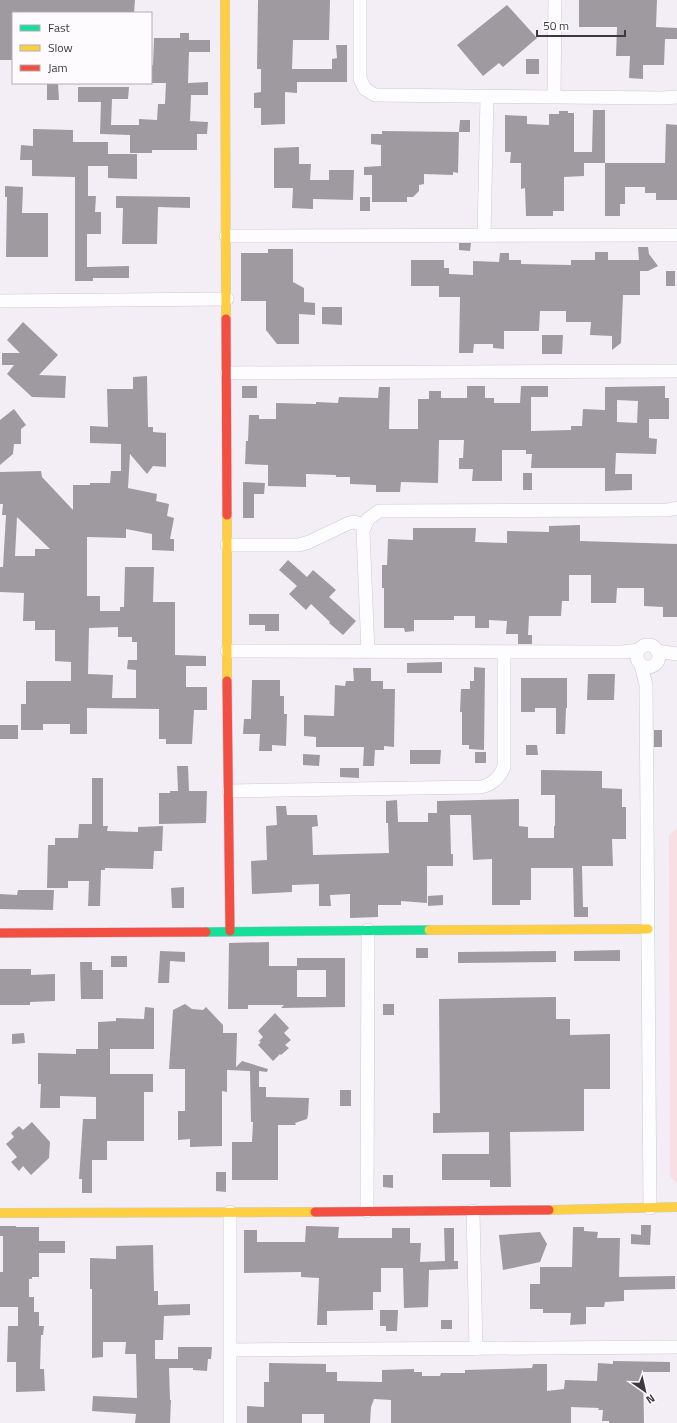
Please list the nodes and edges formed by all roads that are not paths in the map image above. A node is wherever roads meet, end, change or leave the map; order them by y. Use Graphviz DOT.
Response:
graph roads {
  1 [pos="225,0"];
  2 [pos="360,0"];
  3 [pos="555,0"];
  4 [pos="677,90"];
  5 [pos="487,97"];
  6 [pos="554,97"];
  7 [pos="677,97"];
  8 [pos="663,98"];
  9 [pos="484,235"];
  10 [pos="677,235"];
  11 [pos="226,236"];
  12 [pos="227,299"];
  13 [pos="0,301"];
  14 [pos="677,371"];
  15 [pos="227,374"];
  16 [pos="677,508"];
  17 [pos="365,525"];
  18 [pos="227,546"];
  19 [pos="227,651"];
  20 [pos="368,652"];
  21 [pos="504,652"];
  22 [pos="675,654"];
  23 [pos="647,659"];
  24 [pos="230,791"];
  25 [pos="648,929"];
  26 [pos="368,930"];
  27 [pos="230,931"];
  28 [pos="0,932"];
  29 [pos="677,1207"];
  30 [pos="650,1208"];
  31 [pos="367,1211"];
  32 [pos="473,1211"];
  33 [pos="230,1212"];
  34 [pos="0,1213"];
  35 [pos="677,1347"];
  36 [pos="476,1349"];
  37 [pos="230,1350"];
  38 [pos="230,1423"];
  1 -- 11 [label="street"];
  2 -- 5 [label="street"];
  3 -- 6 [label="street"];
  4 -- 8 [label="street"];
  5 -- 6 [label="street"];
  5 -- 9 [label="street"];
  6 -- 8 [label="street"];
  7 -- 8 [label="street"];
  9 -- 10 [label="street"];
  9 -- 11 [label="street"];
  11 -- 12 [label="street"];
  12 -- 13 [label="street"];
  12 -- 15 [label="street"];
  14 -- 15 [label="street"];
  15 -- 18 [label="street"];
  16 -- 17 [label="street"];
  17 -- 18 [label="street"];
  17 -- 20 [label="street"];
  18 -- 19 [label="street"];
  19 -- 20 [label="street"];
  19 -- 24 [label="street"];
  20 -- 21 [label="street"];
  21 -- 23 [label="street"];
  21 -- 24 [label="street"];
  22 -- 23 [label="street"];
  23 -- 25 [label="street"];
  24 -- 27 [label="street"];
  25 -- 26 [label="street"];
  25 -- 30 [label="street"];
  26 -- 27 [label="street"];
  26 -- 31 [label="street"];
  27 -- 28 [label="street"];
  29 -- 30 [label="street"];
  30 -- 32 [label="street"];
  31 -- 32 [label="street"];
  31 -- 33 [label="street"];
  32 -- 36 [label="street"];
  33 -- 34 [label="street"];
  33 -- 37 [label="street"];
  35 -- 36 [label="street"];
  36 -- 37 [label="street"];
  37 -- 38 [label="street"];
}
